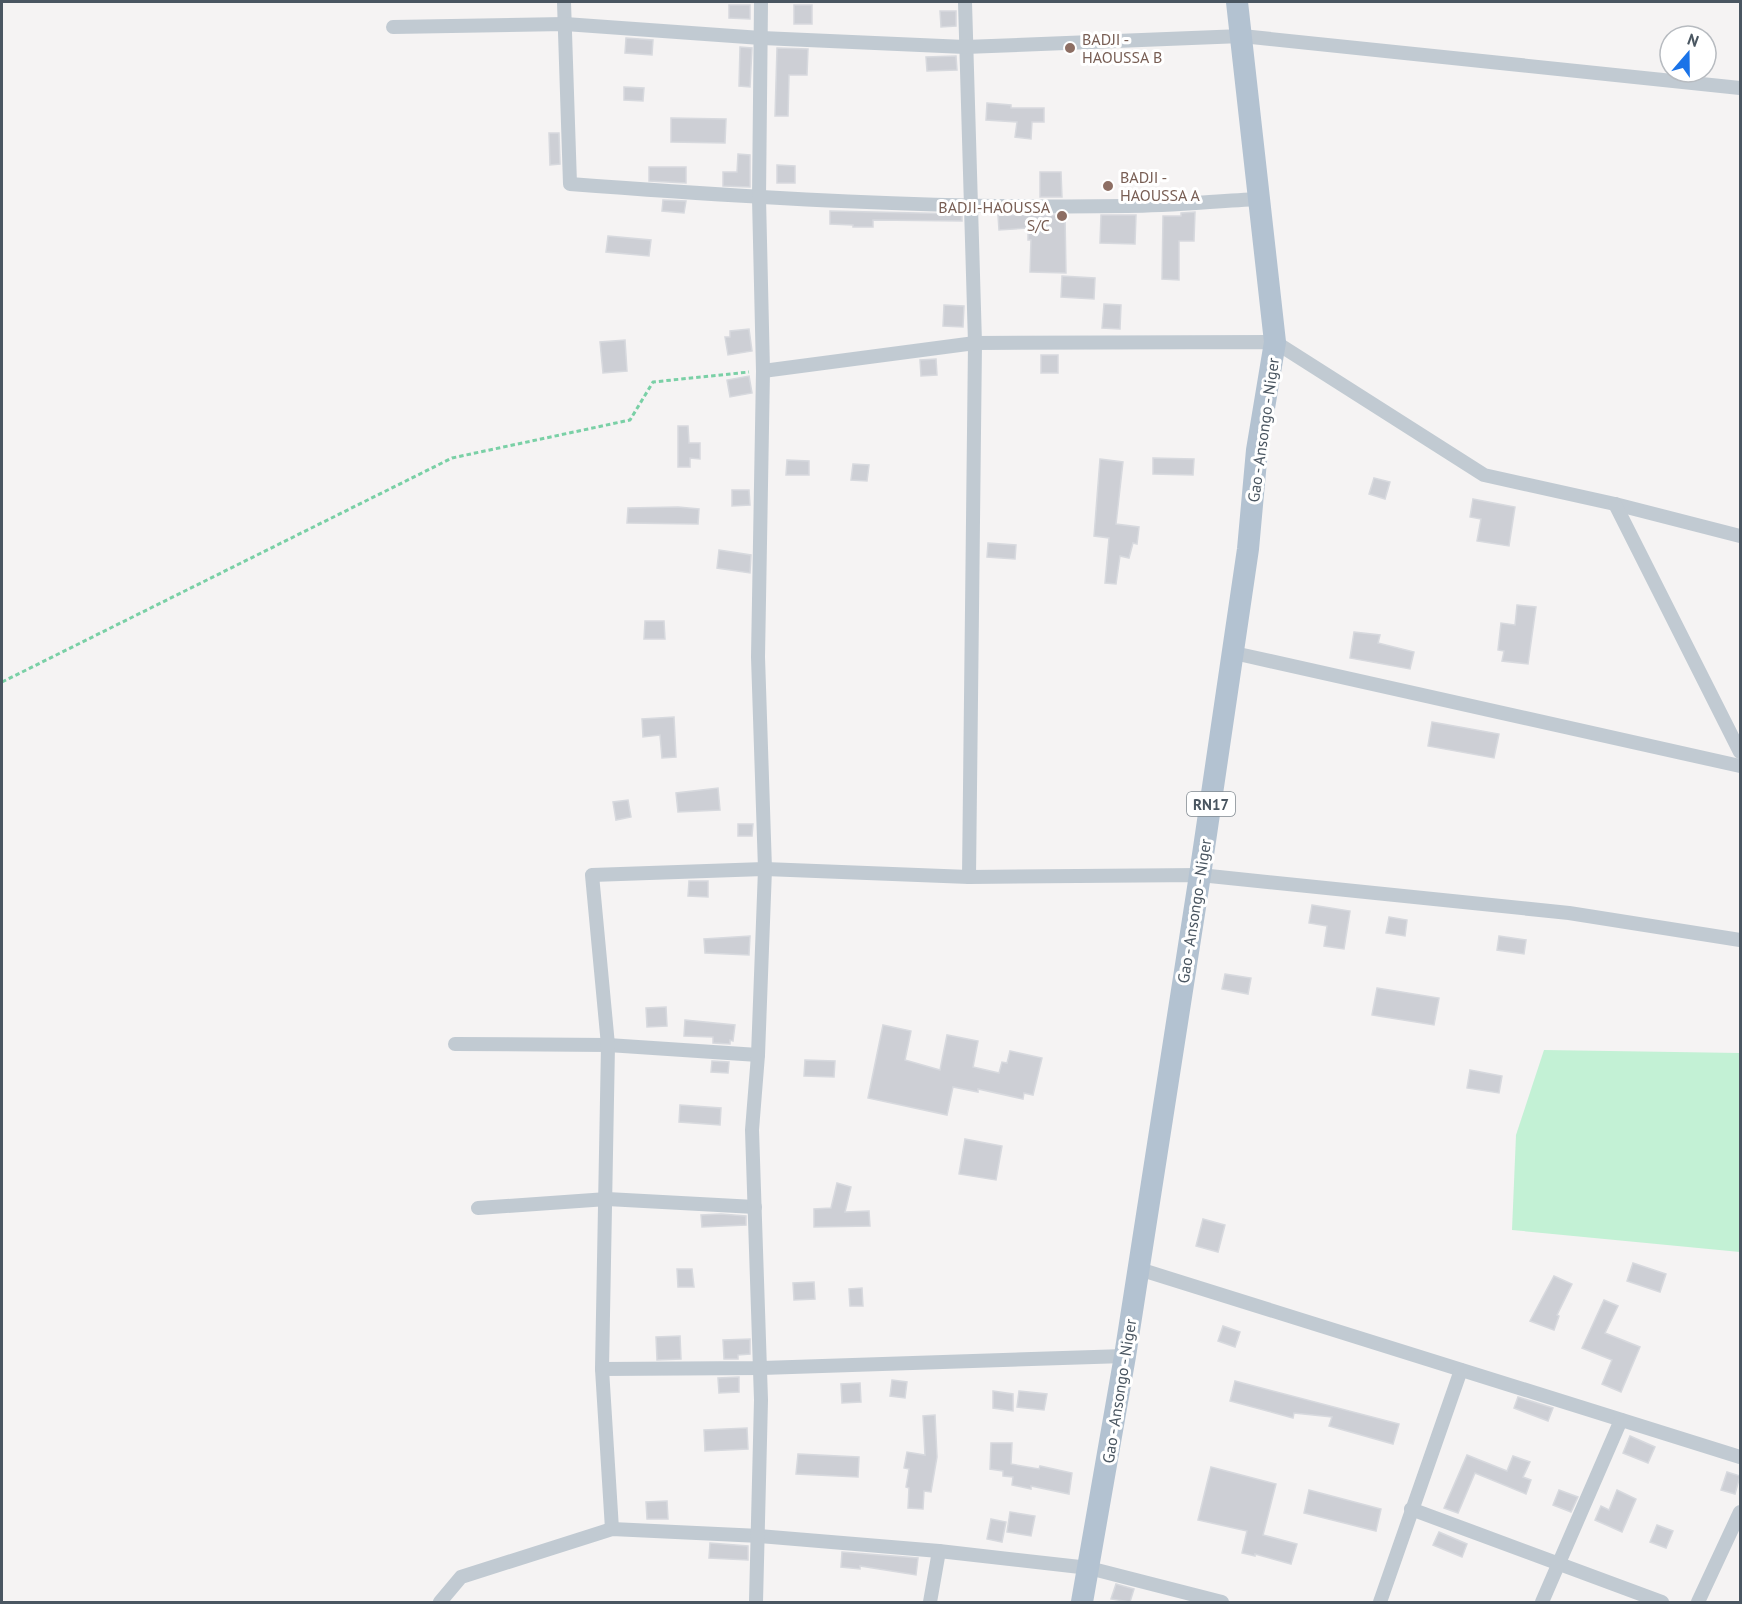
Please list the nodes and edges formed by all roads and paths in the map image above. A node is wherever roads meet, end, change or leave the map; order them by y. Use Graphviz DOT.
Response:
graph roads {
  1 [pos="564,2"];
  2 [pos="760,2"];
  3 [pos="964,2"];
  4 [pos="1237,2"];
  5 [pos="565,24"];
  6 [pos="393,27"];
  7 [pos="1242,36"];
  8 [pos="761,38"];
  9 [pos="965,47"];
  10 [pos="1740,88"];
  11 [pos="759,198"];
  12 [pos="1258,199"];
  13 [pos="972,206"];
  14 [pos="1275,342"];
  15 [pos="975,343"];
  16 [pos="764,371"];
  17 [pos="1615,504"];
  18 [pos="1740,536"];
  19 [pos="1234,653"];
  20 [pos="2,682"];
  21 [pos="1740,752"];
  22 [pos="1740,766"];
  23 [pos="765,869"];
  24 [pos="1200,875"];
  25 [pos="969,877"];
  26 [pos="1740,940"];
  27 [pos="455,1044"];
  28 [pos="608,1045"];
  29 [pos="759,1054"];
  30 [pos="607,1199"];
  31 [pos="755,1207"];
  32 [pos="478,1208"];
  33 [pos="1139,1269"];
  34 [pos="1125,1356"];
  35 [pos="760,1368"];
  36 [pos="602,1369"];
  37 [pos="1461,1370"];
  38 [pos="1621,1420"];
  39 [pos="1740,1457"];
  40 [pos="1411,1509"];
  41 [pos="1740,1512"];
  42 [pos="612,1529"];
  43 [pos="760,1536"];
  44 [pos="939,1551"];
  45 [pos="1558,1562"];
  46 [pos="1089,1568"];
  47 [pos="440,1602"];
  48 [pos="756,1602"];
  49 [pos="930,1602"];
  50 [pos="1082,1602"];
  51 [pos="1222,1602"];
  52 [pos="1380,1602"];
  53 [pos="1542,1602"];
  54 [pos="1662,1602"];
  55 [pos="1698,1602"];
  1 -- 5 [label="street"];
  2 -- 8 [label="street"];
  3 -- 9 [label="street"];
  4 -- 7 [label="main road, Gao - Ansongo - Niger / RN17"];
  5 -- 6 [label="street"];
  5 -- 8 [label="street"];
  5 -- 11 [label="street"];
  7 -- 9 [label="street"];
  7 -- 10 [label="street"];
  7 -- 12 [label="main road, Gao - Ansongo - Niger / RN17"];
  8 -- 9 [label="street"];
  8 -- 11 [label="street"];
  9 -- 13 [label="street"];
  11 -- 13 [label="street"];
  11 -- 16 [label="street"];
  12 -- 13 [label="street"];
  12 -- 14 [label="main road, Gao - Ansongo - Niger / RN17"];
  13 -- 15 [label="street"];
  14 -- 15 [label="street"];
  14 -- 17 [label="street"];
  14 -- 19 [label="main road, Gao - Ansongo - Niger / RN17"];
  15 -- 16 [label="street"];
  15 -- 25 [label="street"];
  16 -- 20 [label="path"];
  16 -- 23 [label="street"];
  17 -- 18 [label="street"];
  17 -- 21 [label="street"];
  19 -- 22 [label="street"];
  19 -- 24 [label="main road, Gao - Ansongo - Niger / RN17"];
  23 -- 25 [label="street"];
  23 -- 28 [label="street"];
  23 -- 29 [label="street"];
  24 -- 25 [label="street"];
  24 -- 26 [label="street"];
  24 -- 33 [label="main road, Gao - Ansongo - Niger / RN17"];
  27 -- 28 [label="street"];
  28 -- 29 [label="street"];
  28 -- 30 [label="street"];
  29 -- 31 [label="street"];
  30 -- 31 [label="street"];
  30 -- 32 [label="street"];
  30 -- 36 [label="street"];
  31 -- 35 [label="street"];
  33 -- 34 [label="main road, Gao - Ansongo - Niger / RN17"];
  33 -- 37 [label="street"];
  34 -- 35 [label="street"];
  34 -- 46 [label="main road, Gao - Ansongo - Niger / RN17"];
  35 -- 36 [label="street"];
  35 -- 43 [label="street"];
  36 -- 42 [label="street"];
  37 -- 38 [label="street"];
  37 -- 40 [label="street"];
  38 -- 39 [label="street"];
  38 -- 45 [label="street"];
  40 -- 45 [label="street"];
  40 -- 52 [label="street"];
  41 -- 55 [label="street"];
  42 -- 43 [label="street"];
  42 -- 47 [label="street"];
  43 -- 44 [label="street"];
  43 -- 48 [label="street"];
  44 -- 46 [label="street"];
  44 -- 49 [label="street"];
  45 -- 53 [label="street"];
  45 -- 54 [label="street"];
  46 -- 50 [label="main road, Gao - Ansongo - Niger / RN17"];
  46 -- 51 [label="street"];
}
